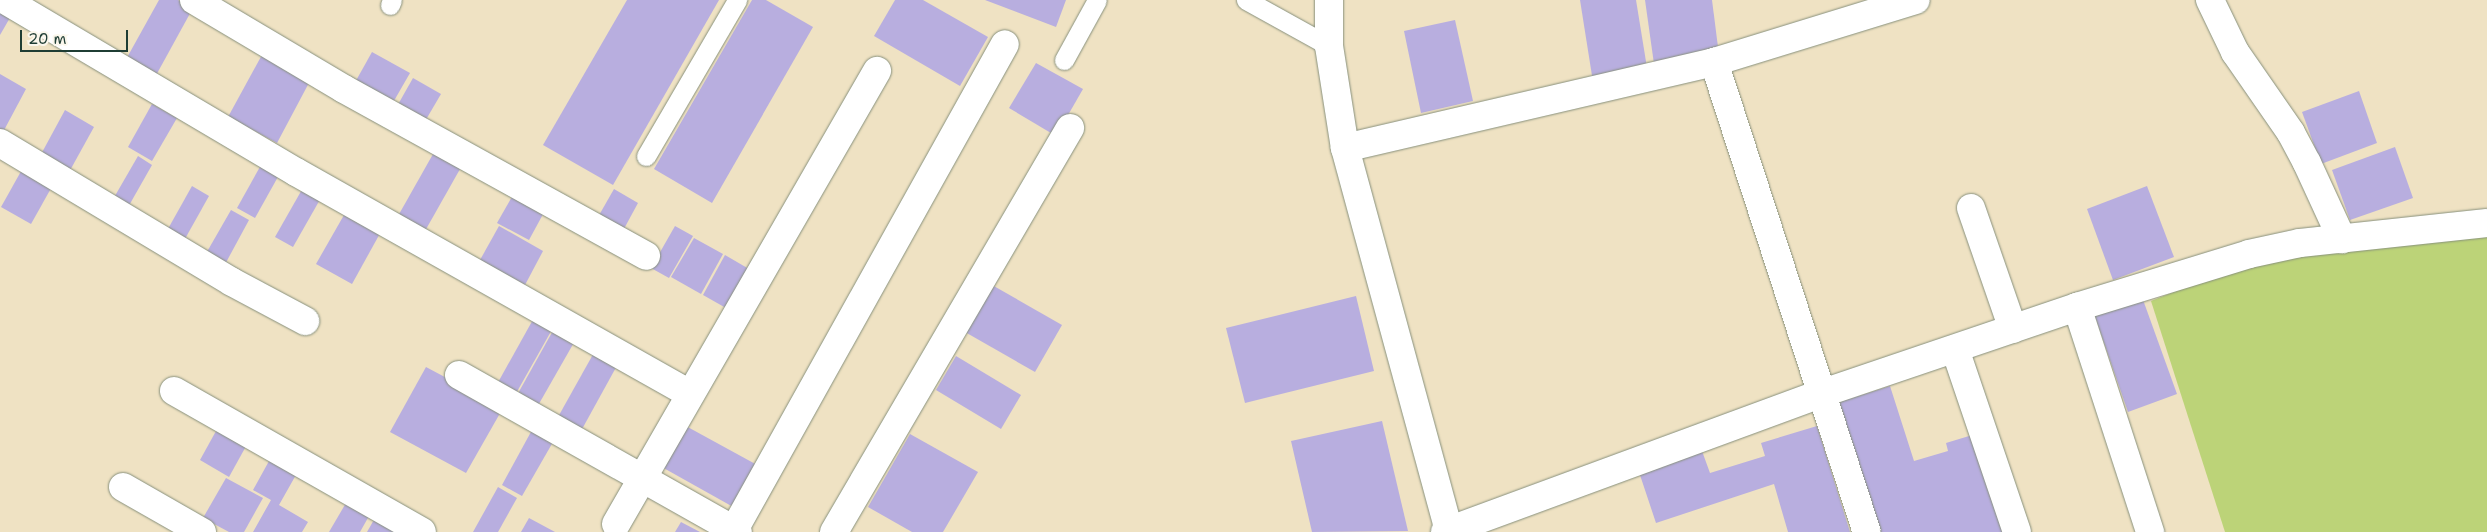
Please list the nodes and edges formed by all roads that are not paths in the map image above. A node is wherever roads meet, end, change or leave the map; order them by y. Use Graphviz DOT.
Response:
graph roads {
  1 [pos="5,0"];
  2 [pos="194,0"];
  3 [pos="737,0"];
  4 [pos="1097,0"];
  5 [pos="1246,0"];
  6 [pos="1329,0"];
  7 [pos="1916,0"];
  8 [pos="2210,0"];
  9 [pos="1005,44"];
  10 [pos="1329,46"];
  11 [pos="1064,60"];
  12 [pos="1714,62"];
  13 [pos="877,70"];
  14 [pos="1070,128"];
  15 [pos="0,143"];
  16 [pos="1345,148"];
  17 [pos="646,156"];
  18 [pos="1971,208"];
  19 [pos="2487,223"];
  20 [pos="2342,239"];
  21 [pos="646,256"];
  22 [pos="2077,307"];
  23 [pos="305,321"];
  24 [pos="2013,330"];
  25 [pos="1955,349"];
  26 [pos="459,375"];
  27 [pos="174,391"];
  28 [pos="1823,393"];
  29 [pos="690,394"];
  30 [pos="642,478"];
  31 [pos="123,487"];
  32 [pos="616,524"];
  33 [pos="736,531"];
  34 [pos="1447,531"];
  35 [pos="202,532"];
  36 [pos="422,532"];
  37 [pos="834,532"];
  38 [pos="1868,532"];
  39 [pos="2017,532"];
  40 [pos="2150,532"];
  1 -- 29 [label="street"];
  2 -- 21 [label="street"];
  3 -- 17 [label="lane"];
  4 -- 11 [label="lane"];
  5 -- 10 [label="lane"];
  6 -- 10 [label="street"];
  7 -- 12 [label="street"];
  8 -- 20 [label="street"];
  9 -- 33 [label="street"];
  10 -- 16 [label="street"];
  12 -- 16 [label="street"];
  12 -- 28 [label="street"];
  13 -- 29 [label="street"];
  14 -- 37 [label="street"];
  15 -- 23 [label="street"];
  16 -- 34 [label="street"];
  18 -- 24 [label="street"];
  19 -- 20 [label="street"];
  20 -- 22 [label="street"];
  22 -- 24 [label="street"];
  22 -- 40 [label="street"];
  24 -- 25 [label="street"];
  25 -- 28 [label="street"];
  25 -- 39 [label="street"];
  26 -- 30 [label="street"];
  27 -- 36 [label="street"];
  28 -- 34 [label="street"];
  28 -- 38 [label="street"];
  29 -- 30 [label="street"];
  30 -- 32 [label="street"];
  30 -- 33 [label="street"];
  31 -- 35 [label="street"];
}
